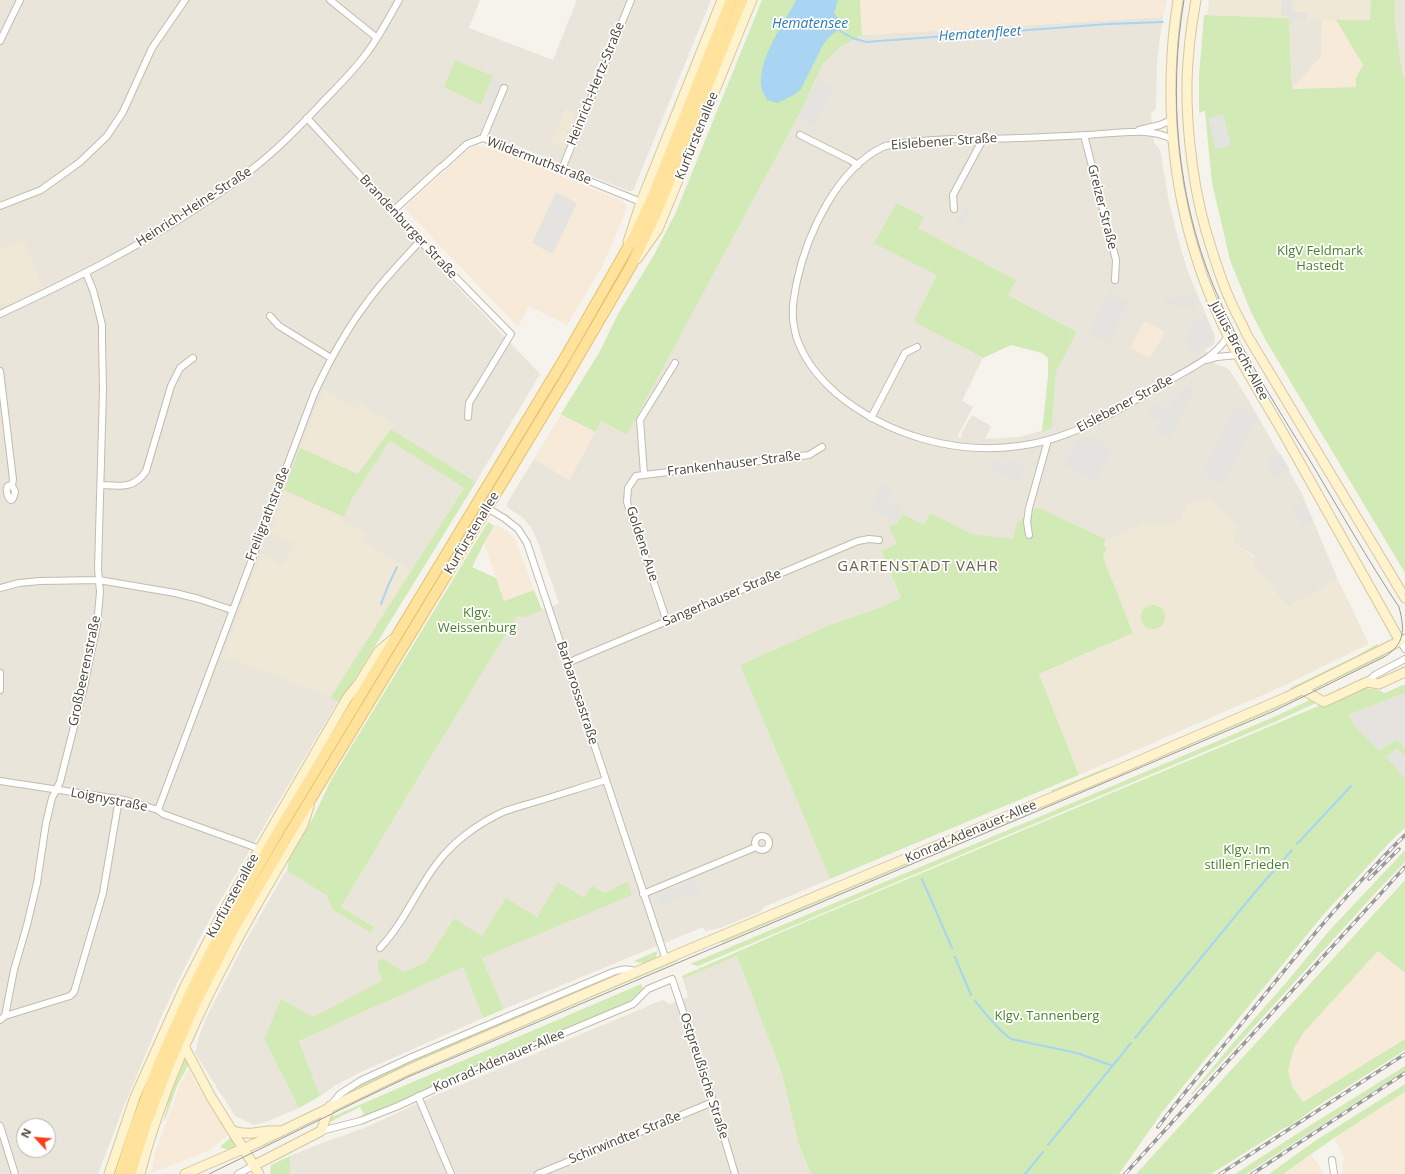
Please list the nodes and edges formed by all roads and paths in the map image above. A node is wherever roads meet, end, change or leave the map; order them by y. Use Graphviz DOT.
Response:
graph roads {
  1 [pos="20,0"];
  2 [pos="185,0"];
  3 [pos="330,0"];
  4 [pos="399,0"];
  5 [pos="631,0"];
  6 [pos="722,0"];
  7 [pos="731,0"];
  8 [pos="742,0"];
  9 [pos="752,0"];
  10 [pos="1178,0"];
  11 [pos="1196,0"];
  12 [pos="377,38"];
  13 [pos="0,41"];
  14 [pos="504,88"];
  15 [pos="307,118"];
  16 [pos="1171,120"];
  17 [pos="1133,132"];
  18 [pos="800,135"];
  19 [pos="1084,135"];
  20 [pos="484,138"];
  21 [pos="983,139"];
  22 [pos="1172,139"];
  23 [pos="858,165"];
  24 [pos="562,169"];
  25 [pos="640,202"];
  26 [pos="0,206"];
  27 [pos="954,209"];
  28 [pos="393,211"];
  29 [pos="420,241"];
  30 [pos="623,257"];
  31 [pos="631,266"];
  32 [pos="86,273"];
  33 [pos="1115,280"];
  34 [pos="0,314"];
  35 [pos="270,316"];
  36 [pos="1228,336"];
  37 [pos="917,347"];
  38 [pos="1238,355"];
  39 [pos="193,358"];
  40 [pos="331,358"];
  41 [pos="1204,361"];
  42 [pos="675,363"];
  43 [pos="0,371"];
  44 [pos="468,417"];
  45 [pos="871,418"];
  46 [pos="1048,440"];
  47 [pos="822,447"];
  48 [pos="644,474"];
  49 [pos="101,485"];
  50 [pos="12,486"];
  51 [pos="487,508"];
  52 [pos="1029,535"];
  53 [pos="879,540"];
  54 [pos="99,580"];
  55 [pos="0,588"];
  56 [pos="1405,598"];
  57 [pos="232,610"];
  58 [pos="667,622"];
  59 [pos="395,638"];
  60 [pos="1402,639"];
  61 [pos="1405,649"];
  62 [pos="1405,659"];
  63 [pos="567,663"];
  64 [pos="1405,672"];
  65 [pos="0,673"];
  66 [pos="1368,682"];
  67 [pos="0,690"];
  68 [pos="1303,690"];
  69 [pos="606,780"];
  70 [pos="0,781"];
  71 [pos="56,790"];
  72 [pos="119,799"];
  73 [pos="311,799"];
  74 [pos="158,810"];
  75 [pos="756,847"];
  76 [pos="260,849"];
  77 [pos="643,894"];
  78 [pos="380,948"];
  79 [pos="666,960"];
  80 [pos="672,979"];
  81 [pos="189,1007"];
  82 [pos="2,1018"];
  83 [pos="184,1046"];
  84 [pos="418,1096"];
  85 [pos="713,1102"];
  86 [pos="330,1106"];
  87 [pos="0,1126"];
  88 [pos="232,1131"];
  89 [pos="281,1131"];
  90 [pos="321,1131"];
  91 [pos="243,1148"];
  92 [pos="1332,1160"];
  93 [pos="253,1166"];
  94 [pos="15,1174"];
  95 [pos="109,1174"];
  96 [pos="120,1174"];
  97 [pos="130,1174"];
  98 [pos="140,1174"];
  99 [pos="185,1174"];
  100 [pos="238,1174"];
  101 [pos="259,1174"];
  102 [pos="451,1174"];
  103 [pos="538,1174"];
  104 [pos="735,1174"];
  105 [pos="1334,1174"];
  1 -- 13 [label="street"];
  2 -- 26 [label="street"];
  3 -- 12 [label="street"];
  4 -- 12 [label="street, Heinrich-Heine-Straße"];
  5 -- 24 [label="street, Heinrich-Hertz-Straße"];
  6 -- 25 [label="main road, Kurfürstenallee"];
  7 -- 30 [label="main road, Kurfürstenallee"];
  8 -- 31 [label="main road, Kurfürstenallee"];
  9 -- 31 [label="main road, Kurfürstenallee"];
  10 -- 16 [label="main road, Julius-Brecht-Allee"];
  11 -- 56 [label="main road, Julius-Brecht-Allee"];
  12 -- 15 [label="street, Heinrich-Heine-Straße"];
  14 -- 20 [label="street"];
  15 -- 28 [label="street, Brandenburger Straße"];
  15 -- 32 [label="street, Heinrich-Heine-Straße"];
  16 -- 17 [label="street, Eislebener Straße"];
  16 -- 22 [label="main road, Julius-Brecht-Allee"];
  17 -- 19 [label="street, Eislebener Straße"];
  17 -- 22 [label="street, Eislebener Straße"];
  18 -- 23 [label="street"];
  19 -- 21 [label="street, Eislebener Straße"];
  19 -- 33 [label="street, Greizer Straße"];
  20 -- 24 [label="street, Wildermuthstraße"];
  20 -- 28 [label="street, Wildermuthstraße"];
  21 -- 23 [label="street, Eislebener Straße"];
  21 -- 27 [label="street"];
  22 -- 36 [label="main road, Julius-Brecht-Allee"];
  23 -- 45 [label="street, Eislebener Straße"];
  24 -- 25 [label="street, Wildermuthstraße"];
  25 -- 30 [label="main road, Kurfürstenallee"];
  28 -- 29 [label="street, Brandenburger Straße"];
  29 -- 40 [label="street, Freiligrathstraße"];
  29 -- 44 [label="street, Brandenburger Straße"];
  30 -- 59 [label="main road, Kurfürstenallee"];
  31 -- 51 [label="main road, Kurfürstenallee"];
  32 -- 34 [label="street, Heinrich-Heine-Straße"];
  32 -- 49 [label="street, Großbeerenstraße"];
  35 -- 40 [label="street"];
  36 -- 38 [label="main road, Julius-Brecht-Allee"];
  36 -- 41 [label="street, Eislebener Straße"];
  37 -- 45 [label="street"];
  38 -- 41 [label="street, Eislebener Straße"];
  38 -- 60 [label="main road, Julius-Brecht-Allee"];
  39 -- 49 [label="street"];
  40 -- 57 [label="street, Freiligrathstraße"];
  41 -- 46 [label="street, Eislebener Straße"];
  42 -- 48 [label="street"];
  43 -- 50 [label="street"];
  45 -- 46 [label="street, Eislebener Straße"];
  46 -- 52 [label="street"];
  47 -- 48 [label="street, Frankenhauser Straße"];
  48 -- 58 [label="street, Goldene Aue"];
  49 -- 54 [label="street, Großbeerenstraße"];
  51 -- 63 [label="street, Barbarossastraße"];
  51 -- 73 [label="main road, Kurfürstenallee"];
  53 -- 58 [label="street, Sangerhauser Straße"];
  54 -- 55 [label="street"];
  54 -- 57 [label="street"];
  54 -- 71 [label="street, Großbeerenstraße"];
  57 -- 74 [label="street, Freiligrathstraße"];
  58 -- 63 [label="street, Sangerhauser Straße"];
  59 -- 76 [label="main road, Kurfürstenallee"];
  59 -- 81 [label="main road, Kurfürstenallee"];
  60 -- 61 [label="street, Julius-Brecht-Allee"];
  60 -- 68 [label="main road, Konrad-Adenauer-Allee"];
  62 -- 66 [label="street"];
  63 -- 69 [label="street, Barbarossastraße"];
  64 -- 66 [label="main road"];
  65 -- 67 [label="street"];
  66 -- 68 [label="main road"];
  68 -- 79 [label="main road, Konrad-Adenauer-Allee"];
  69 -- 77 [label="street, Barbarossastraße"];
  69 -- 78 [label="street"];
  70 -- 71 [label="street, Loignystraße"];
  71 -- 72 [label="street, Loignystraße"];
  71 -- 82 [label="street, Großbeerenstraße"];
  72 -- 74 [label="street, Loignystraße"];
  72 -- 82 [label="street"];
  73 -- 81 [label="main road, Kurfürstenallee"];
  73 -- 83 [label="main road, Kurfürstenallee"];
  74 -- 76 [label="street, Loignystraße"];
  75 -- 77 [label="street"];
  76 -- 95 [label="main road, Kurfürstenallee"];
  77 -- 79 [label="street, Barbarossastraße"];
  79 -- 86 [label="main road, Konrad-Adenauer-Allee"];
  80 -- 84 [label="street, Konrad-Adenauer-Allee"];
  80 -- 85 [label="street, Ostpreußische Straße"];
  81 -- 96 [label="main road, Kurfürstenallee"];
  81 -- 97 [label="main road, Kurfürstenallee"];
  83 -- 88 [label="main road"];
  83 -- 98 [label="main road, Kurfürstenallee"];
  84 -- 90 [label="street, Konrad-Adenauer-Allee"];
  84 -- 102 [label="street"];
  85 -- 103 [label="street, Schirwindter Straße"];
  85 -- 104 [label="street, Ostpreußische Straße"];
  86 -- 89 [label="main road, Konrad-Adenauer-Allee"];
  86 -- 90 [label="main road"];
  87 -- 94 [label="street"];
  88 -- 89 [label="main road"];
  88 -- 91 [label="main road"];
  89 -- 91 [label="main road, Konrad-Adenauer-Allee"];
  90 -- 93 [label="main road, Konrad-Adenauer-Allee"];
  91 -- 93 [label="main road"];
  91 -- 99 [label="main road, Konrad-Adenauer-Allee"];
  92 -- 105 [label="street"];
  93 -- 100 [label="street, Konrad-Adenauer-Allee"];
  93 -- 101 [label="main road"];
}
